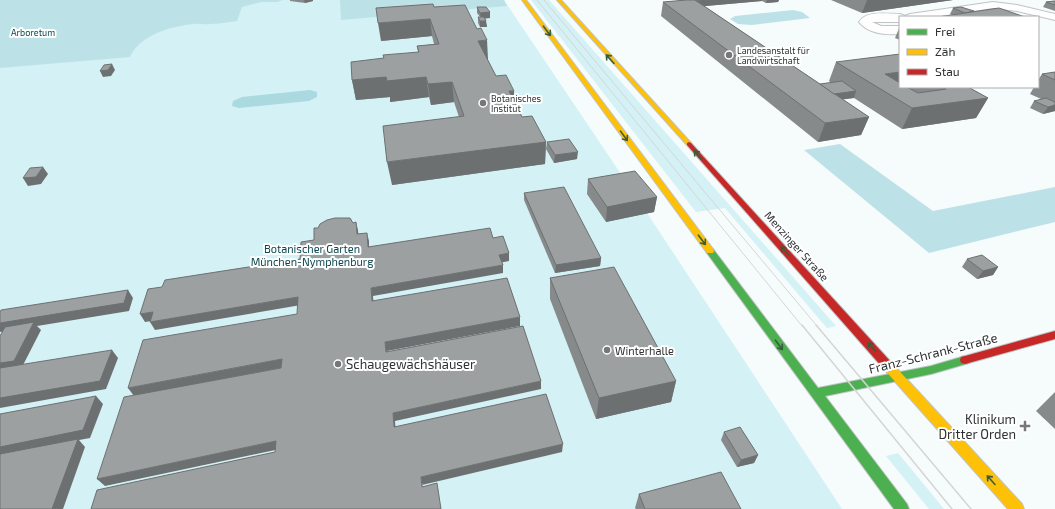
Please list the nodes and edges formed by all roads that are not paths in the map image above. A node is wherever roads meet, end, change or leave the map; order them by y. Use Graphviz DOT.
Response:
graph roads {
  1 [pos="524,0"];
  2 [pos="559,0"];
  3 [pos="917,16"];
  4 [pos="1055,17"];
  5 [pos="899,18"];
  6 [pos="899,30"];
  7 [pos="1055,335"];
  8 [pos="899,376"];
  9 [pos="815,393"];
  10 [pos="902,509"];
  11 [pos="1017,509"];
  1 -- 9 [label="main road, one-way"];
  8 -- 2 [label="main road, Menzinger Straße, one-way"];
  3 -- 4 [label="street"];
  5 -- 6 [label="street"];
  7 -- 8 [label="main road, Franz-Schrank-Straße"];
  8 -- 9 [label="main road, Franz-Schrank-Straße"];
  11 -- 8 [label="main road, Menzinger Straße, one-way"];
  9 -- 10 [label="main road"];
}
